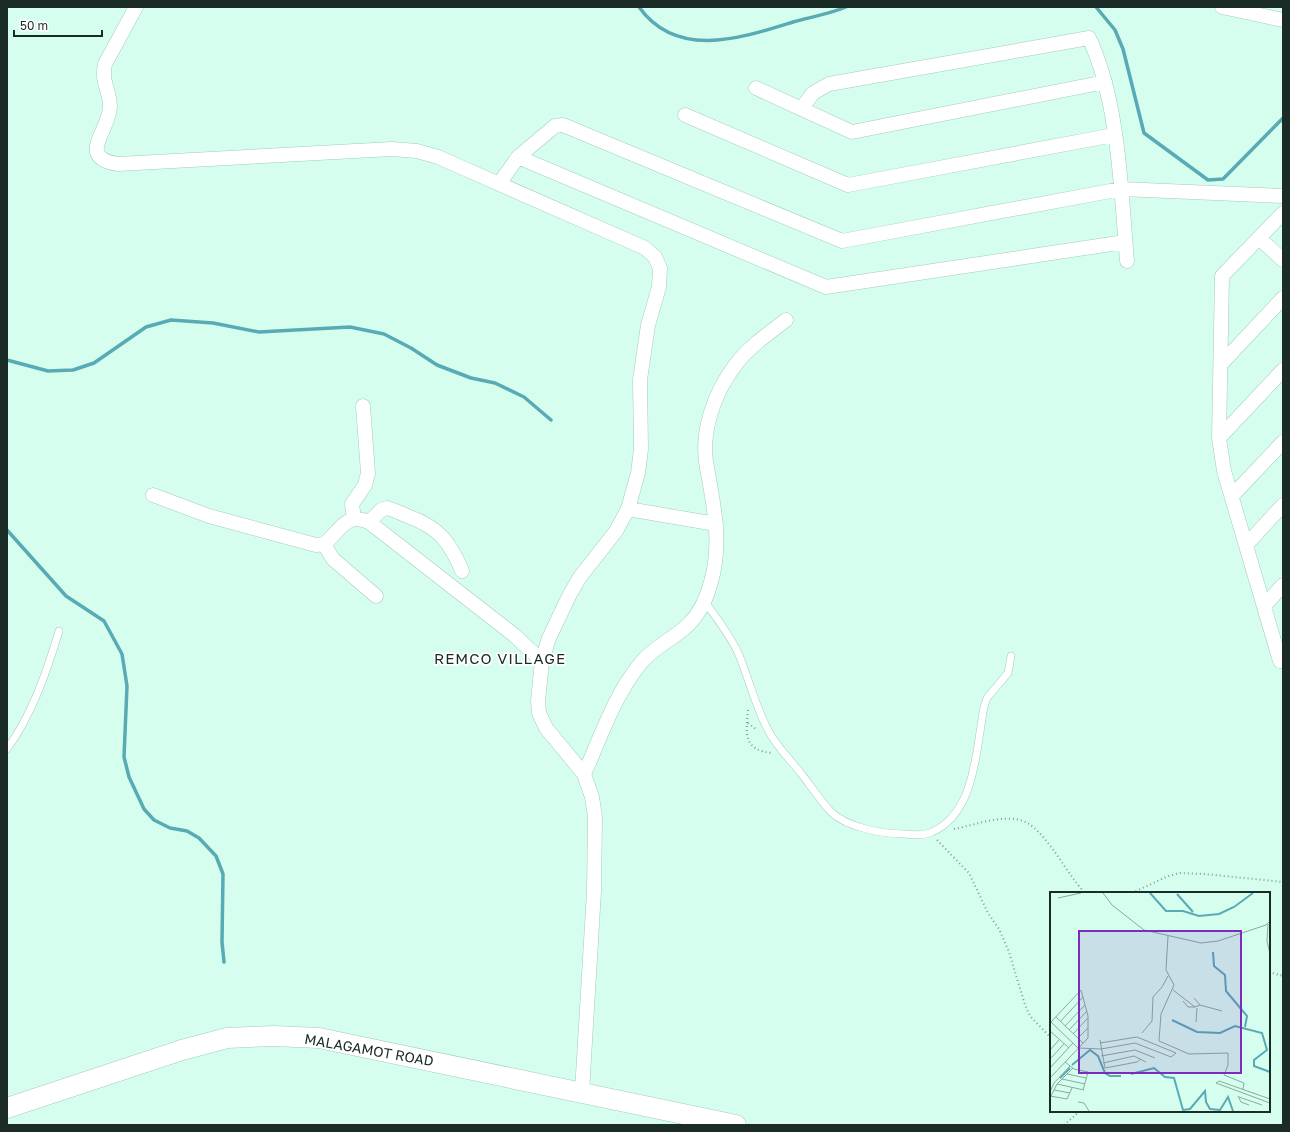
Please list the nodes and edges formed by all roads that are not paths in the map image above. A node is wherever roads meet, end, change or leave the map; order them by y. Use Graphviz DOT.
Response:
graph roads {
  1 [pos="136,7"];
  2 [pos="1222,7"];
  3 [pos="1283,20"];
  4 [pos="1105,82"];
  5 [pos="756,88"];
  6 [pos="801,109"];
  7 [pos="685,116"];
  8 [pos="1114,135"];
  9 [pos="518,157"];
  10 [pos="499,184"];
  11 [pos="1121,189"];
  12 [pos="1283,196"];
  13 [pos="1283,213"];
  14 [pos="1259,238"];
  15 [pos="1125,242"];
  16 [pos="1283,260"];
  17 [pos="1127,261"];
  18 [pos="1283,298"];
  19 [pos="786,320"];
  20 [pos="1221,364"];
  21 [pos="1283,370"];
  22 [pos="363,406"];
  23 [pos="1219,438"];
  24 [pos="1283,442"];
  25 [pos="153,495"];
  26 [pos="1232,496"];
  27 [pos="1283,506"];
  28 [pos="628,509"];
  29 [pos="354,519"];
  30 [pos="369,522"];
  31 [pos="716,524"];
  32 [pos="324,544"];
  33 [pos="1246,545"];
  34 [pos="462,570"];
  35 [pos="1283,585"];
  36 [pos="376,596"];
  37 [pos="705,602"];
  38 [pos="1264,606"];
  39 [pos="59,631"];
  40 [pos="1011,656"];
  41 [pos="1283,657"];
  42 [pos="542,661"];
  43 [pos="7,749"];
  44 [pos="584,774"];
  45 [pos="582,1092"];
  46 [pos="7,1108"];
  47 [pos="736,1125"];
  1 -- 10 [label="street"];
  2 -- 3 [label="street"];
  4 -- 6 [label="street"];
  4 -- 6 [label="street"];
  4 -- 8 [label="street"];
  5 -- 6 [label="street"];
  7 -- 8 [label="street"];
  8 -- 11 [label="street"];
  9 -- 10 [label="street"];
  9 -- 11 [label="street"];
  9 -- 15 [label="street"];
  10 -- 28 [label="street"];
  11 -- 12 [label="street"];
  11 -- 15 [label="street"];
  13 -- 14 [label="street"];
  14 -- 16 [label="street"];
  14 -- 20 [label="street"];
  15 -- 17 [label="street"];
  18 -- 20 [label="street"];
  19 -- 31 [label="street"];
  20 -- 23 [label="street"];
  21 -- 23 [label="street"];
  22 -- 29 [label="street"];
  23 -- 26 [label="street"];
  24 -- 26 [label="street"];
  25 -- 32 [label="street"];
  26 -- 33 [label="street"];
  27 -- 33 [label="street"];
  28 -- 31 [label="street"];
  28 -- 42 [label="street"];
  29 -- 30 [label="street"];
  29 -- 32 [label="street"];
  30 -- 34 [label="street"];
  30 -- 42 [label="street"];
  31 -- 37 [label="street"];
  32 -- 36 [label="street"];
  33 -- 38 [label="street"];
  35 -- 38 [label="street"];
  37 -- 40 [label="lane"];
  37 -- 44 [label="street"];
  38 -- 41 [label="street"];
  39 -- 43 [label="lane"];
  42 -- 44 [label="street"];
  44 -- 45 [label="street"];
  45 -- 46 [label="street, MALAGAMOT ROAD"];
  45 -- 47 [label="street, MALAGAMOT ROAD"];
}
